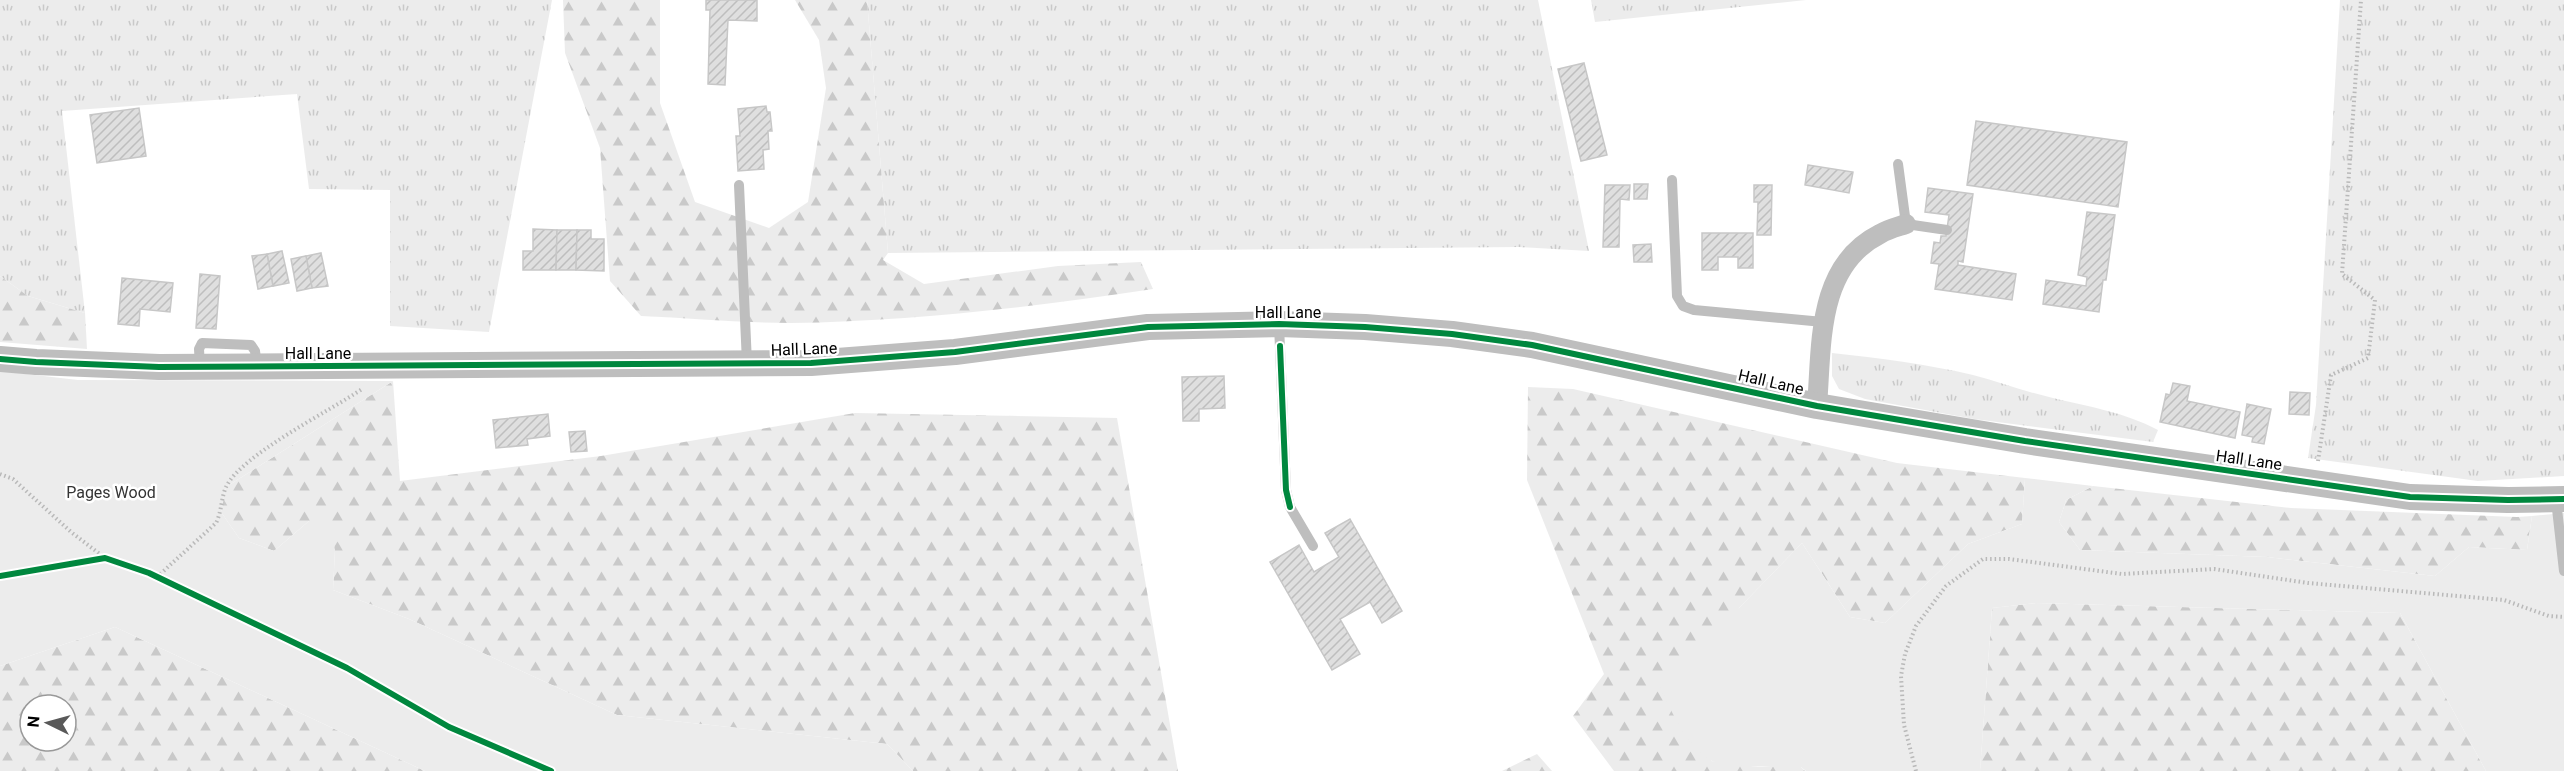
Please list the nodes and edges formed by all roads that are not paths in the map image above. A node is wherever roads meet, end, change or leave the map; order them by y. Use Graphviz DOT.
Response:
graph roads {
  1 [pos="1898,164"];
  2 [pos="1672,180"];
  3 [pos="739,185"];
  4 [pos="1906,224"];
  5 [pos="1947,230"];
  6 [pos="1823,322"];
  7 [pos="1279,324"];
  8 [pos="0,358"];
  9 [pos="747,364"];
  10 [pos="1817,406"];
  11 [pos="2560,499"];
  12 [pos="1313,546"];
  13 [pos="2564,572"];
  1 -- 4 [label="lane"];
  2 -- 6 [label="lane"];
  3 -- 9 [label="lane"];
  4 -- 5 [label="lane"];
  4 -- 6 [label="street"];
  6 -- 10 [label="street"];
  7 -- 9 [label="street, Hall Lane"];
  7 -- 10 [label="street, Hall Lane"];
  7 -- 12 [label="lane"];
  8 -- 9 [label="street, Hall Lane"];
  10 -- 11 [label="street, Hall Lane"];
  11 -- 13 [label="lane"];
}
